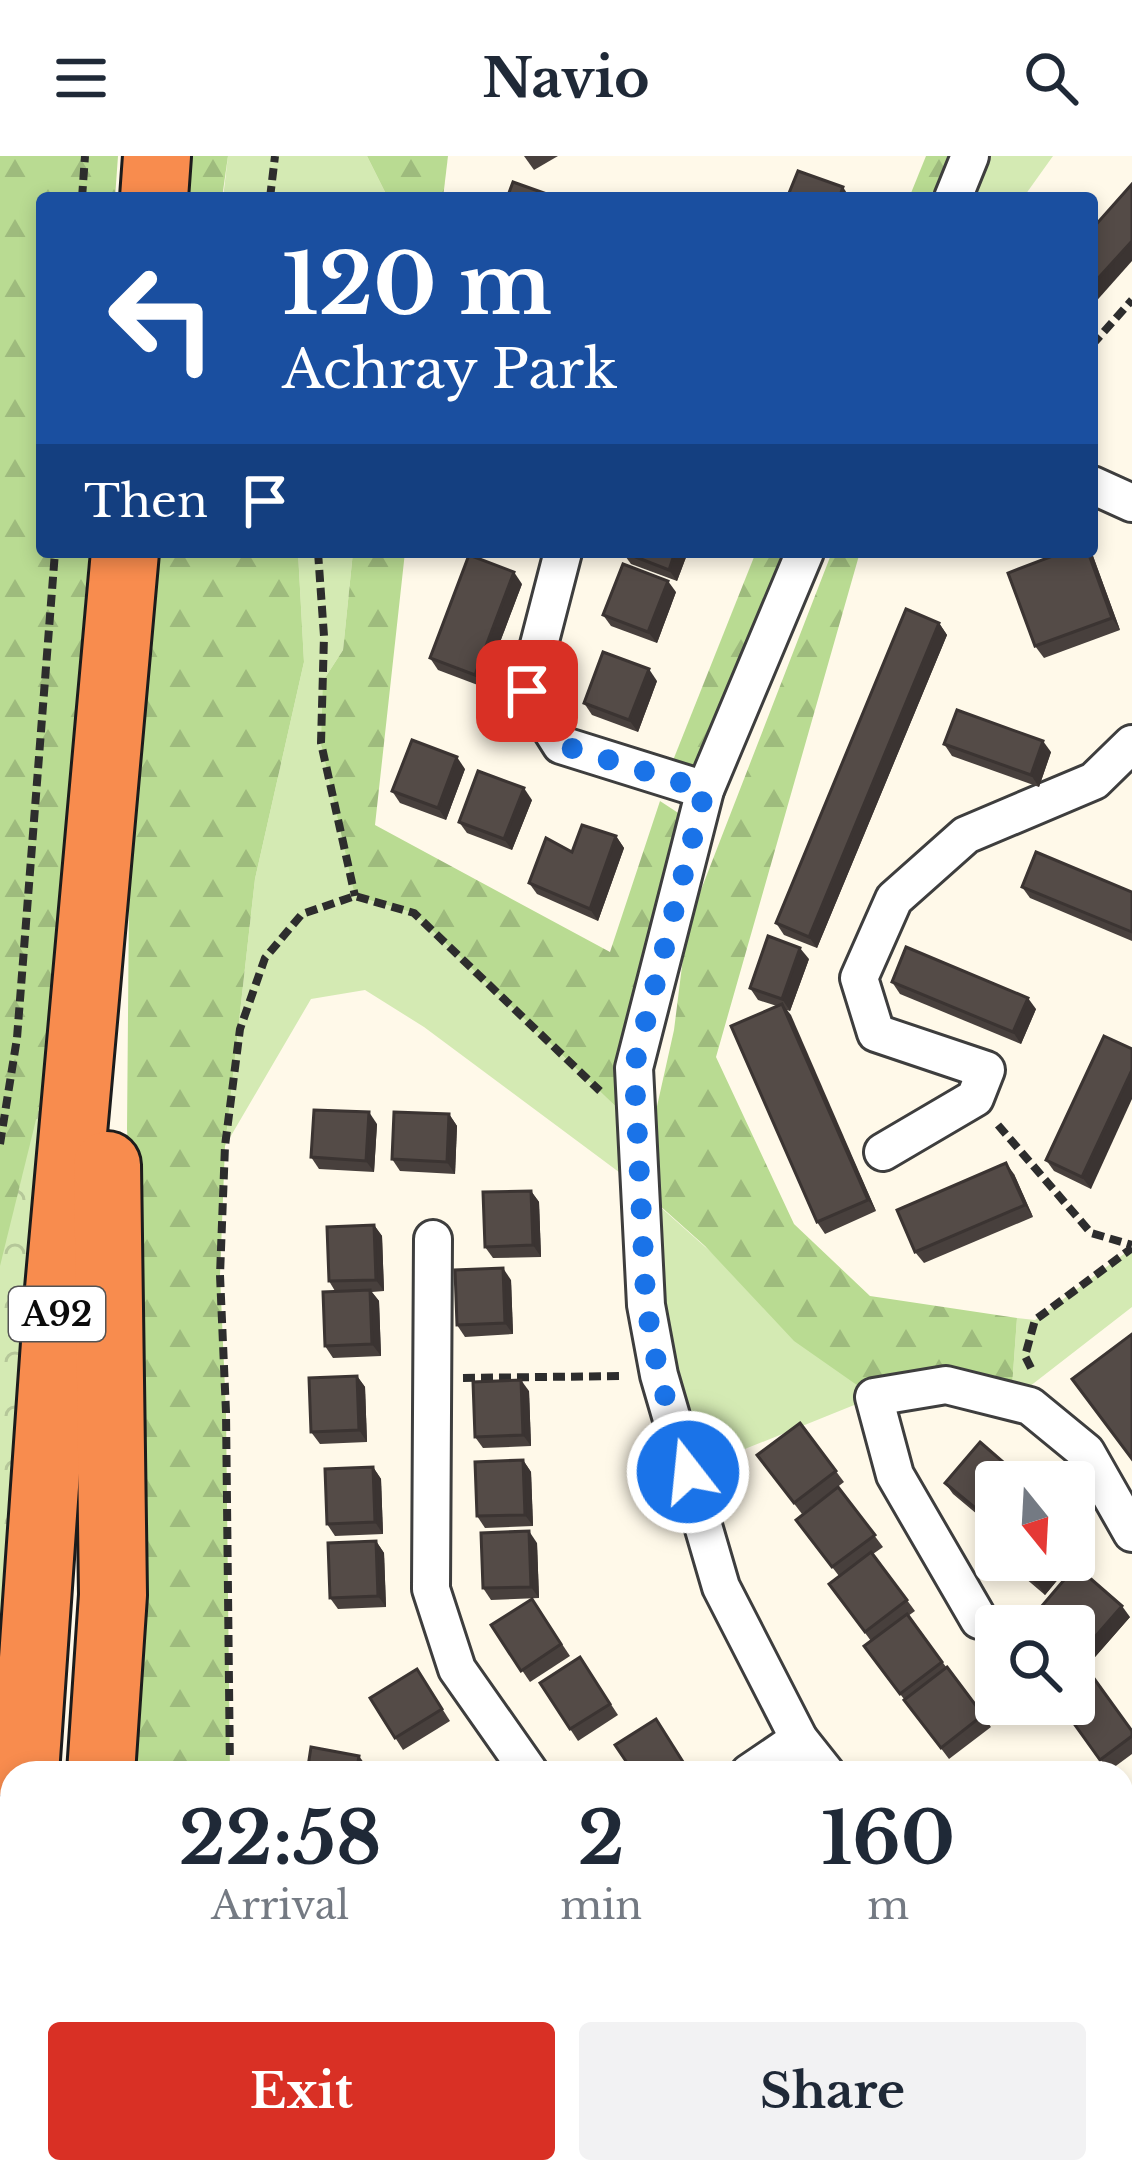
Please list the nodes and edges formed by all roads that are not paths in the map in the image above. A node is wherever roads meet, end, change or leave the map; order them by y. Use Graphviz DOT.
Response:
graph roads {
  1 [pos="157,156"];
  2 [pos="970,156"];
  3 [pos="154,192"];
  4 [pos="955,192"];
  5 [pos="1098,488"];
  6 [pos="1132,503"];
  7 [pos="125,558"];
  8 [pos="561,558"];
  9 [pos="802,558"];
  10 [pos="1132,744"];
  11 [pos="705,790"];
  12 [pos="100,856"];
  13 [pos="883,1152"];
  14 [pos="433,1240"];
  15 [pos="1132,1534"];
  16 [pos="975,1613"];
  17 [pos="799,1739"];
  18 [pos="26,1761"];
  19 [pos="102,1761"];
  20 [pos="522,1761"];
  21 [pos="767,1761"];
  22 [pos="816,1761"];
  1 -- 3 [label="highway"];
  2 -- 4 [label="street"];
  5 -- 6 [label="street"];
  7 -- 12 [label="highway, A92"];
  8 -- 11 [label="street"];
  9 -- 11 [label="street"];
  10 -- 13 [label="street"];
  11 -- 17 [label="street"];
  12 -- 18 [label="highway, A92"];
  12 -- 19 [label="highway, A92"];
  14 -- 20 [label="street"];
  15 -- 16 [label="street"];
  17 -- 21 [label="street"];
  17 -- 22 [label="street"];
}
